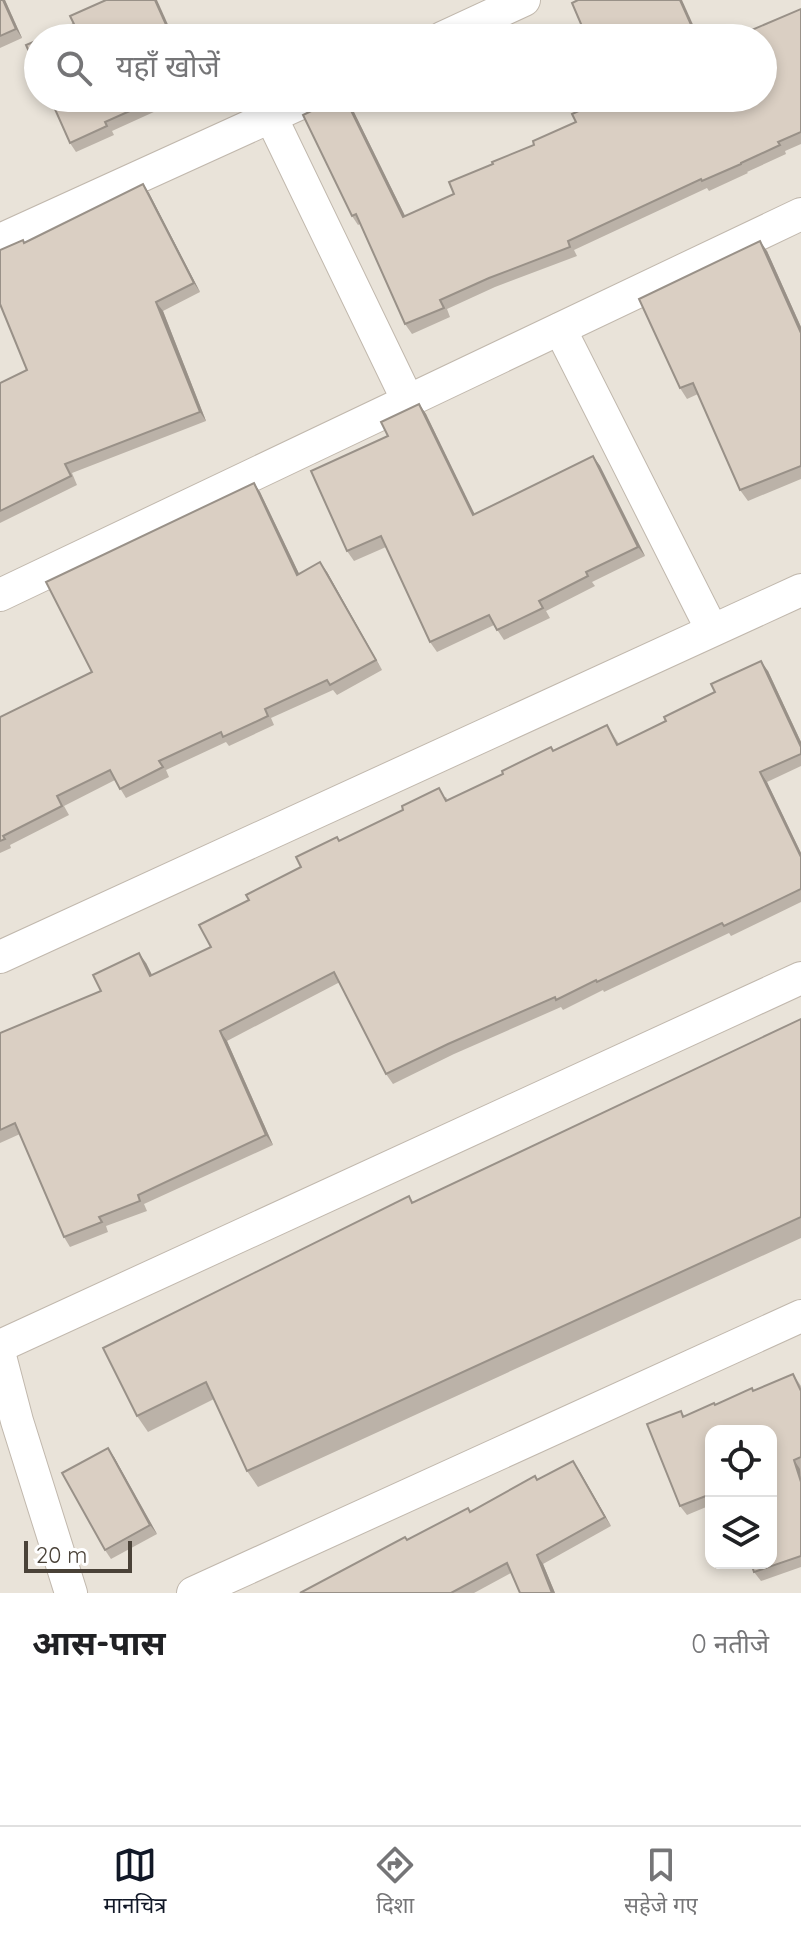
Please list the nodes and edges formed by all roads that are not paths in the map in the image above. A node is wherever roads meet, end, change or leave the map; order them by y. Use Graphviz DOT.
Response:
graph roads {
  1 [pos="514,2"];
  2 [pos="470,24"];
  3 [pos="282,112"];
  4 [pos="271,117"];
  5 [pos="801,214"];
  6 [pos="0,240"];
  7 [pos="560,329"];
  8 [pos="408,401"];
  9 [pos="801,590"];
  10 [pos="0,595"];
  11 [pos="712,630"];
  12 [pos="0,957"];
  13 [pos="801,978"];
  14 [pos="801,1316"];
  15 [pos="0,1346"];
  16 [pos="0,1356"];
  17 [pos="71,1593"];
  18 [pos="193,1593"];
  1 -- 2 [label="street"];
  3 -- 4 [label="street"];
  4 -- 6 [label="street"];
  4 -- 8 [label="street"];
  5 -- 7 [label="street"];
  7 -- 8 [label="street"];
  7 -- 11 [label="street"];
  8 -- 10 [label="street"];
  9 -- 11 [label="street"];
  11 -- 12 [label="street"];
  13 -- 15 [label="street"];
  14 -- 18 [label="street"];
  16 -- 17 [label="street"];
}
